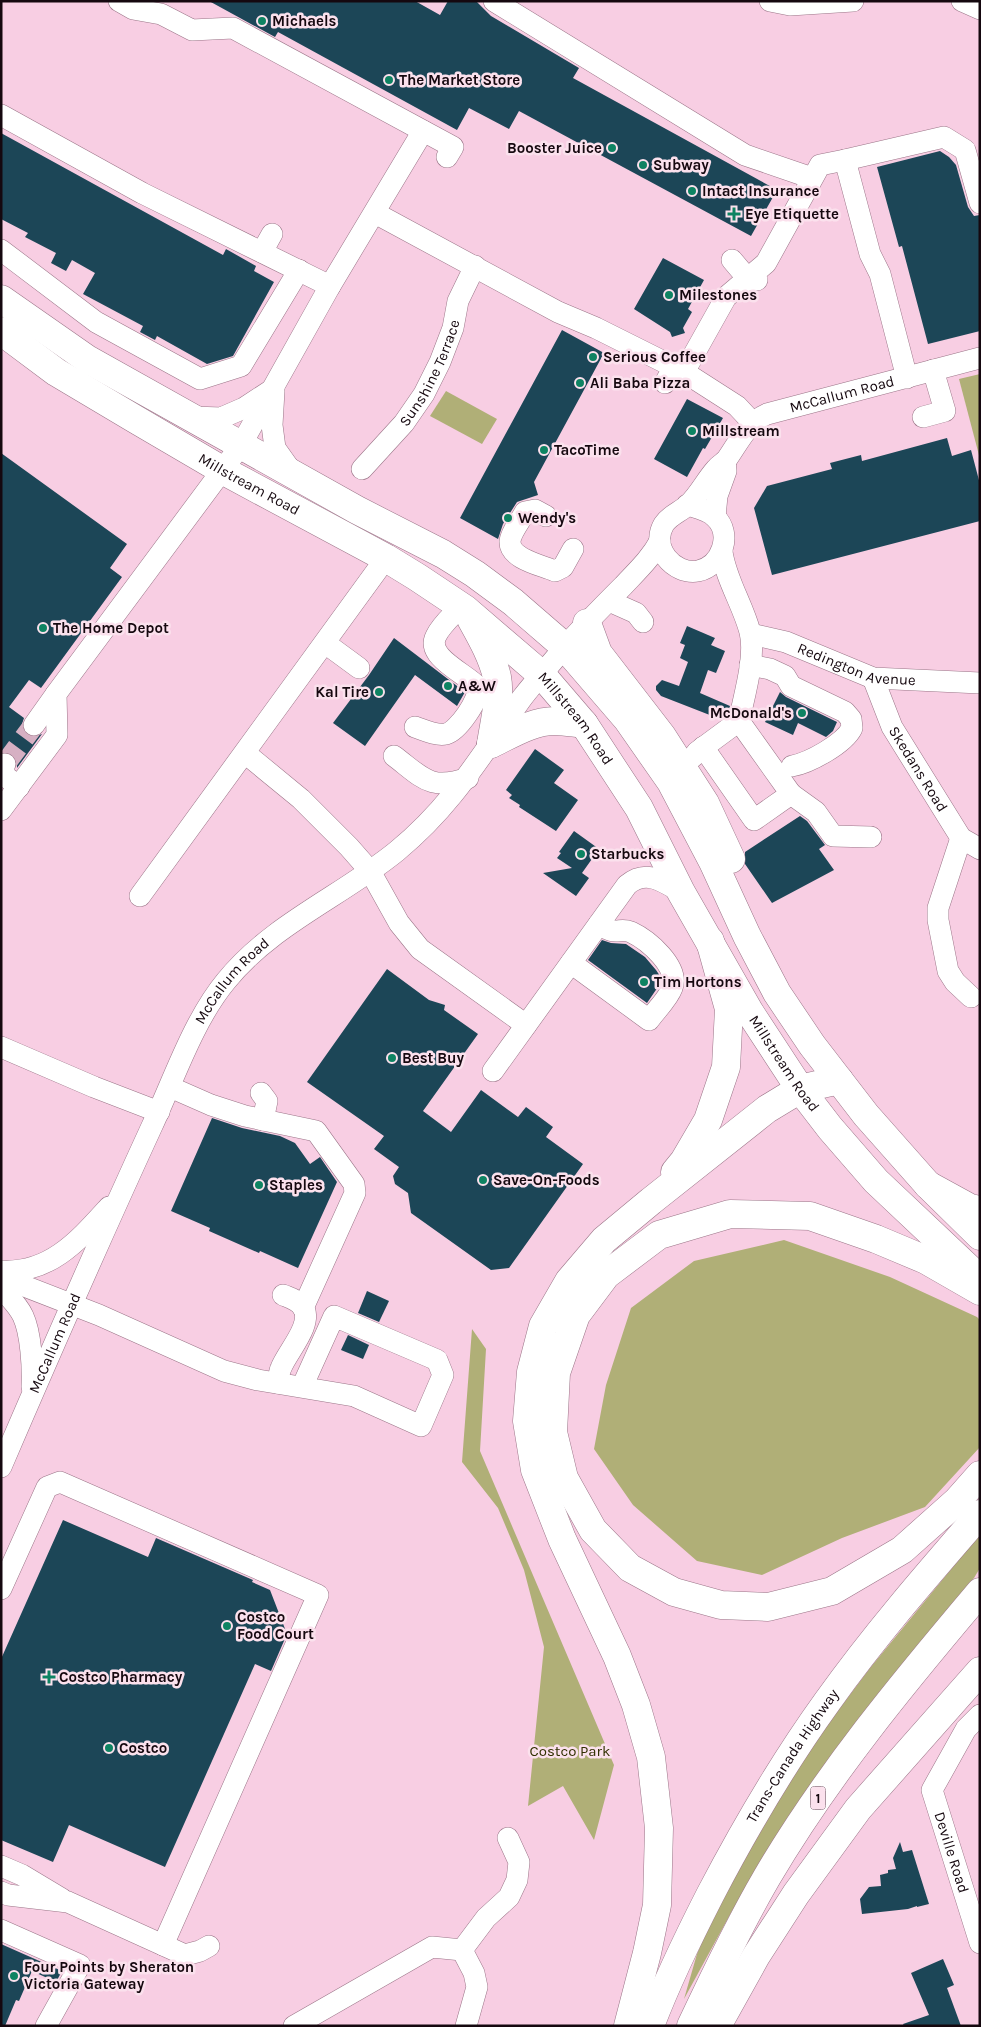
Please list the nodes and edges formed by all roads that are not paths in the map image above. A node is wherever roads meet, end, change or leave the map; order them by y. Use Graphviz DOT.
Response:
graph roads {
  1 [pos="494,1"];
  2 [pos="770,1"];
  3 [pos="853,1"];
  4 [pos="962,1"];
  5 [pos="113,3"];
  6 [pos="980,9"];
  7 [pos="3,112"];
  8 [pos="423,131"];
  9 [pos="447,158"];
  10 [pos="845,160"];
  11 [pos="812,178"];
  12 [pos="980,203"];
  13 [pos="375,213"];
  14 [pos="1,250"];
  15 [pos="732,260"];
  16 [pos="483,265"];
  17 [pos="298,270"];
  18 [pos="752,279"];
  19 [pos="330,286"];
  20 [pos="1,299"];
  21 [pos="3,337"];
  22 [pos="980,358"];
  23 [pos="933,370"];
  24 [pos="674,374"];
  25 [pos="907,378"];
  26 [pos="274,388"];
  27 [pos="192,417"];
  28 [pos="923,417"];
  29 [pos="752,422"];
  30 [pos="241,445"];
  31 [pos="725,461"];
  32 [pos="362,469"];
  33 [pos="222,470"];
  34 [pos="293,474"];
  35 [pos="687,506"];
  36 [pos="546,516"];
  37 [pos="715,517"];
  38 [pos="660,541"];
  39 [pos="573,550"];
  40 [pos="722,552"];
  41 [pos="386,558"];
  42 [pos="671,564"];
  43 [pos="700,570"];
  44 [pos="609,601"];
  45 [pos="463,607"];
  46 [pos="587,622"];
  47 [pos="643,622"];
  48 [pos="749,628"];
  49 [pos="325,643"];
  50 [pos="565,647"];
  51 [pos="750,665"];
  52 [pos="359,668"];
  53 [pos="542,675"];
  54 [pos="873,678"];
  55 [pos="980,683"];
  56 [pos="56,694"];
  57 [pos="740,721"];
  58 [pos="584,724"];
  59 [pos="34,725"];
  60 [pos="415,727"];
  61 [pos="710,739"];
  62 [pos="492,744"];
  63 [pos="245,753"];
  64 [pos="394,756"];
  65 [pos="5,764"];
  66 [pos="785,771"];
  67 [pos="688,776"];
  68 [pos="468,778"];
  69 [pos="19,787"];
  70 [pos="791,794"];
  71 [pos="3,808"];
  72 [pos="871,837"];
  73 [pos="962,838"];
  74 [pos="980,849"];
  75 [pos="370,871"];
  76 [pos="681,892"];
  77 [pos="140,896"];
  78 [pos="599,924"];
  79 [pos="710,941"];
  80 [pos="571,963"];
  81 [pos="777,993"];
  82 [pos="971,997"];
  83 [pos="526,1025"];
  84 [pos="1,1047"];
  85 [pos="493,1071"];
  86 [pos="839,1080"];
  87 [pos="170,1087"];
  88 [pos="800,1089"];
  89 [pos="262,1093"];
  90 [pos="159,1112"];
  91 [pos="263,1120"];
  92 [pos="928,1186"];
  93 [pos="121,1194"];
  94 [pos="651,1200"];
  95 [pos="980,1210"];
  96 [pos="980,1236"];
  97 [pos="1,1272"];
  98 [pos="1,1277"];
  99 [pos="980,1279"];
  100 [pos="1,1288"];
  101 [pos="980,1291"];
  102 [pos="283,1295"];
  103 [pos="72,1304"];
  104 [pos="303,1308"];
  105 [pos="278,1383"];
  106 [pos="302,1387"];
  107 [pos="32,1395"];
  108 [pos="1,1467"];
  109 [pos="980,1475"];
  110 [pos="980,1514"];
  111 [pos="1,1589"];
  112 [pos="980,1592"];
  113 [pos="980,1670"];
  114 [pos="980,1716"];
  115 [pos="508,1838"];
  116 [pos="1,1866"];
  117 [pos="1,1892"];
  118 [pos="68,1902"];
  119 [pos="1,1930"];
  120 [pos="980,1943"];
  121 [pos="162,1945"];
  122 [pos="209,1946"];
  123 [pos="462,1950"];
  124 [pos="46,2026"];
  125 [pos="294,2026"];
  126 [pos="466,2026"];
  127 [pos="628,2026"];
  128 [pos="650,2026"];
  129 [pos="691,2026"];
  130 [pos="717,2026"];
  1 -- 11 [label="street"];
  2 -- 3 [label="street"];
  4 -- 6 [label="street"];
  5 -- 8 [label="street"];
  7 -- 17 [label="street"];
  8 -- 9 [label="street"];
  8 -- 13 [label="street"];
  10 -- 11 [label="street"];
  10 -- 12 [label="street"];
  10 -- 25 [label="street"];
  11 -- 18 [label="street"];
  13 -- 16 [label="street"];
  13 -- 19 [label="street"];
  14 -- 17 [label="street"];
  15 -- 18 [label="street"];
  16 -- 24 [label="street"];
  16 -- 32 [label="street, Sunshine Terrace"];
  17 -- 19 [label="street"];
  18 -- 24 [label="street"];
  19 -- 26 [label="street"];
  20 -- 27 [label="main road, Millstream Road"];
  21 -- 33 [label="main road, Millstream Road"];
  22 -- 23 [label="street, McCallum Road"];
  23 -- 25 [label="street, McCallum Road"];
  23 -- 28 [label="street"];
  24 -- 29 [label="street"];
  25 -- 29 [label="street, McCallum Road"];
  26 -- 27 [label="street"];
  26 -- 30 [label="street"];
  26 -- 34 [label="street"];
  27 -- 30 [label="main road, Millstream Road"];
  29 -- 31 [label="street"];
  30 -- 33 [label="street"];
  30 -- 34 [label="main road, Millstream Road"];
  31 -- 35 [label="street"];
  31 -- 37 [label="street"];
  33 -- 41 [label="main road, Millstream Road"];
  33 -- 56 [label="street"];
  34 -- 50 [label="main road, Millstream Road"];
  35 -- 37 [label="street"];
  35 -- 38 [label="street"];
  36 -- 39 [label="street"];
  37 -- 40 [label="street"];
  38 -- 42 [label="street"];
  38 -- 44 [label="street, McCallum Road"];
  40 -- 43 [label="street"];
  40 -- 48 [label="street"];
  41 -- 45 [label="main road, Millstream Road"];
  41 -- 49 [label="street"];
  42 -- 43 [label="street"];
  42 -- 44 [label="street, McCallum Road"];
  43 -- 48 [label="street"];
  44 -- 46 [label="street, McCallum Road"];
  44 -- 47 [label="street"];
  45 -- 53 [label="main road, Millstream Road"];
  45 -- 60 [label="street"];
  45 -- 62 [label="main road"];
  46 -- 50 [label="street, McCallum Road"];
  46 -- 67 [label="main road"];
  48 -- 51 [label="street"];
  48 -- 54 [label="street, Redington Avenue"];
  49 -- 52 [label="street"];
  49 -- 63 [label="street"];
  50 -- 53 [label="street, McCallum Road"];
  50 -- 81 [label="main road, Millstream Road"];
  51 -- 57 [label="street"];
  51 -- 66 [label="street"];
  53 -- 58 [label="main road, Millstream Road"];
  53 -- 62 [label="street, McCallum Road"];
  54 -- 55 [label="street, Redington Avenue"];
  54 -- 73 [label="street, Skedans Road"];
  56 -- 59 [label="street"];
  56 -- 69 [label="street"];
  57 -- 61 [label="street"];
  57 -- 66 [label="street"];
  58 -- 62 [label="main road"];
  58 -- 76 [label="main road, Millstream Road"];
  61 -- 67 [label="street"];
  61 -- 70 [label="street"];
  62 -- 68 [label="street, McCallum Road"];
  63 -- 75 [label="street"];
  63 -- 77 [label="street"];
  64 -- 68 [label="street"];
  65 -- 69 [label="street"];
  66 -- 70 [label="street"];
  67 -- 81 [label="main road"];
  68 -- 75 [label="street, McCallum Road"];
  69 -- 71 [label="street"];
  70 -- 72 [label="street"];
  73 -- 74 [label="street, Skedans Road"];
  73 -- 82 [label="street"];
  75 -- 83 [label="street"];
  75 -- 87 [label="street, McCallum Road"];
  76 -- 78 [label="street"];
  76 -- 79 [label="main road, Millstream Road"];
  78 -- 80 [label="street"];
  78 -- 80 [label="street"];
  79 -- 88 [label="main road, Millstream Road"];
  79 -- 94 [label="main road"];
  80 -- 83 [label="street"];
  81 -- 86 [label="main road, Millstream Road"];
  83 -- 85 [label="street"];
  84 -- 90 [label="street"];
  86 -- 88 [label="main road"];
  86 -- 92 [label="main road, Millstream Road"];
  87 -- 90 [label="street, McCallum Road"];
  87 -- 91 [label="street"];
  88 -- 94 [label="main road"];
  88 -- 99 [label="main road, Millstream Road"];
  89 -- 91 [label="street"];
  90 -- 93 [label="street, McCallum Road"];
  91 -- 104 [label="street"];
  92 -- 95 [label="main road"];
  92 -- 96 [label="main road, Millstream Road"];
  93 -- 97 [label="street"];
  93 -- 103 [label="street, McCallum Road"];
  94 -- 127 [label="main road"];
  98 -- 103 [label="street"];
  100 -- 107 [label="street"];
  101 -- 109 [label="main road"];
  102 -- 104 [label="street"];
  103 -- 105 [label="street"];
  103 -- 107 [label="street, McCallum Road"];
  104 -- 105 [label="street"];
  105 -- 106 [label="street"];
  106 -- 106 [label="street"];
  107 -- 108 [label="street, McCallum Road"];
  110 -- 128 [label="main road, Trans-Canada Highway"];
  111 -- 121 [label="street"];
  112 -- 129 [label="main road, 1"];
  113 -- 130 [label="main road"];
  114 -- 120 [label="street, Deville Road"];
  115 -- 123 [label="street"];
  116 -- 118 [label="street"];
  117 -- 118 [label="street"];
  118 -- 121 [label="street"];
  119 -- 124 [label="street"];
  121 -- 122 [label="street"];
  123 -- 125 [label="street"];
  123 -- 126 [label="street"];
}
